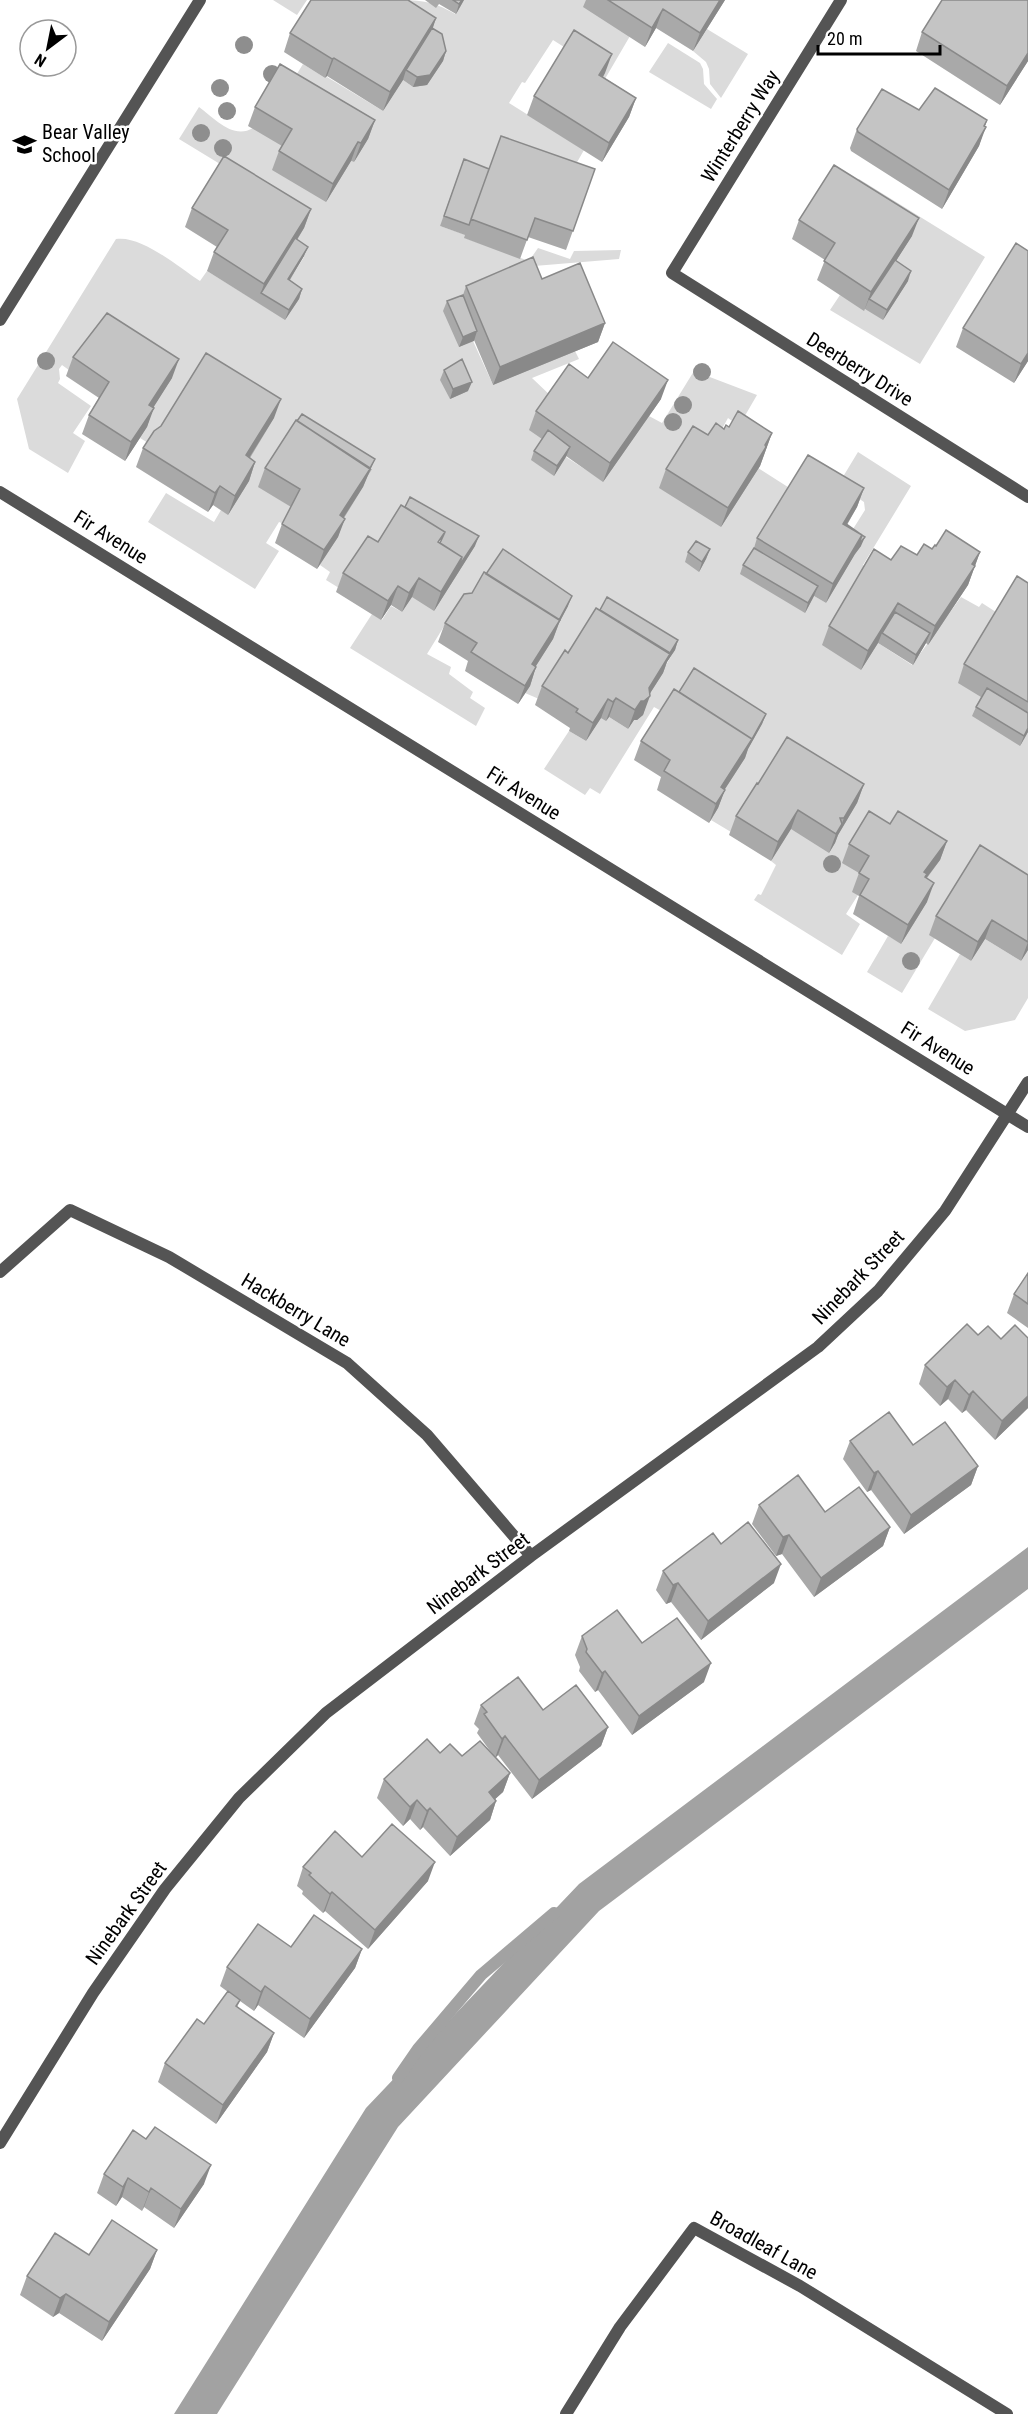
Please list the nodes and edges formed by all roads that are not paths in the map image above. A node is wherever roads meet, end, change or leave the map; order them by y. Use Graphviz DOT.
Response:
graph roads {
  1 [pos="200,0"];
  2 [pos="841,0"];
  3 [pos="672,273"];
  4 [pos="0,320"];
  5 [pos="0,492"];
  6 [pos="1028,497"];
  7 [pos="1028,1082"];
  8 [pos="1008,1115"];
  9 [pos="1028,1127"];
  10 [pos="0,1272"];
  11 [pos="531,1556"];
  12 [pos="0,2143"];
  13 [pos="566,2414"];
  14 [pos="1007,2414"];
  1 -- 4 [label="street"];
  2 -- 3 [label="street, Winterberry Way"];
  3 -- 6 [label="street, Deerberry Drive"];
  5 -- 8 [label="street, Fir Avenue"];
  7 -- 8 [label="street, Ninebark Street"];
  8 -- 9 [label="street, Fir Avenue"];
  8 -- 11 [label="street, Ninebark Street"];
  10 -- 11 [label="street, Hackberry Lane"];
  11 -- 12 [label="street, Ninebark Street"];
  13 -- 14 [label="street, Broadleaf Lane"];
}
